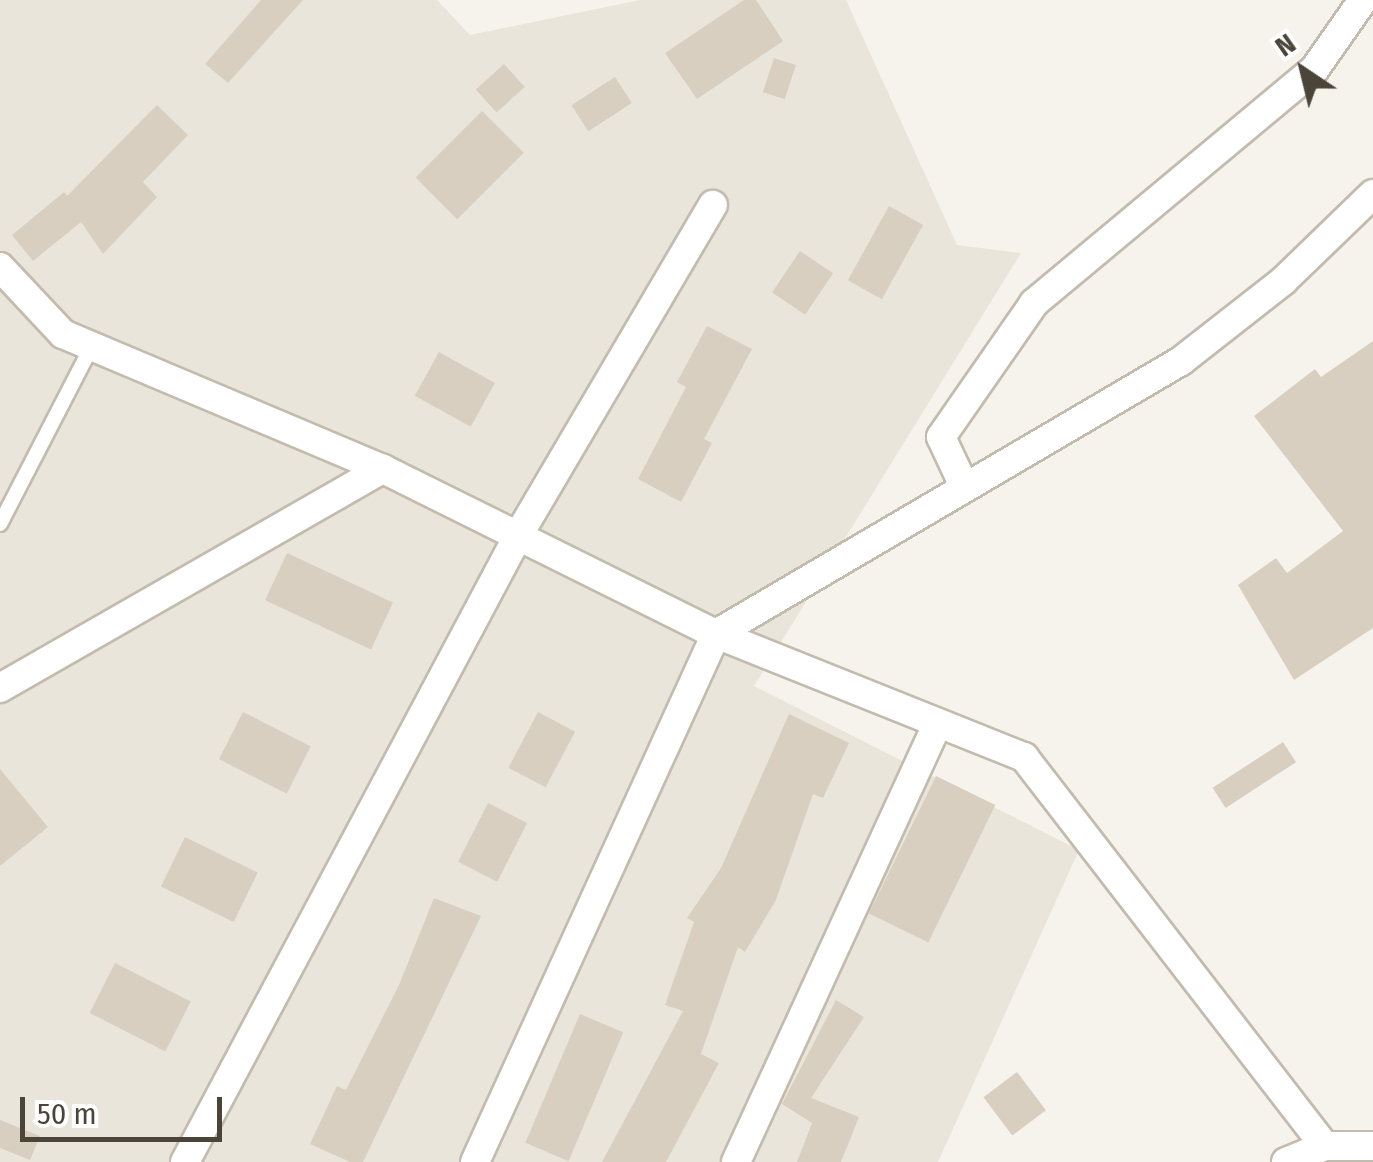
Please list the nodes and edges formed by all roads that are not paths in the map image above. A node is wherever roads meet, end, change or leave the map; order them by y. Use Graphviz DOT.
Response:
graph roads {
  1 [pos="1363,0"];
  2 [pos="1373,194"];
  3 [pos="713,205"];
  4 [pos="0,267"];
  5 [pos="92,346"];
  6 [pos="383,469"];
  7 [pos="964,486"];
  8 [pos="0,524"];
  9 [pos="519,534"];
  10 [pos="716,634"];
  11 [pos="0,688"];
  12 [pos="938,723"];
  13 [pos="1325,1146"];
  14 [pos="1373,1146"];
  15 [pos="186,1162"];
  16 [pos="475,1162"];
  17 [pos="736,1162"];
  18 [pos="1286,1162"];
  1 -- 7 [label="street"];
  2 -- 7 [label="street"];
  3 -- 9 [label="street"];
  4 -- 5 [label="street"];
  5 -- 6 [label="street"];
  5 -- 8 [label="lane"];
  6 -- 9 [label="street"];
  6 -- 11 [label="street"];
  7 -- 10 [label="street"];
  9 -- 10 [label="street"];
  9 -- 15 [label="street"];
  10 -- 12 [label="street"];
  10 -- 16 [label="street"];
  12 -- 13 [label="street"];
  12 -- 17 [label="street"];
  13 -- 14 [label="street"];
  13 -- 18 [label="street"];
}
